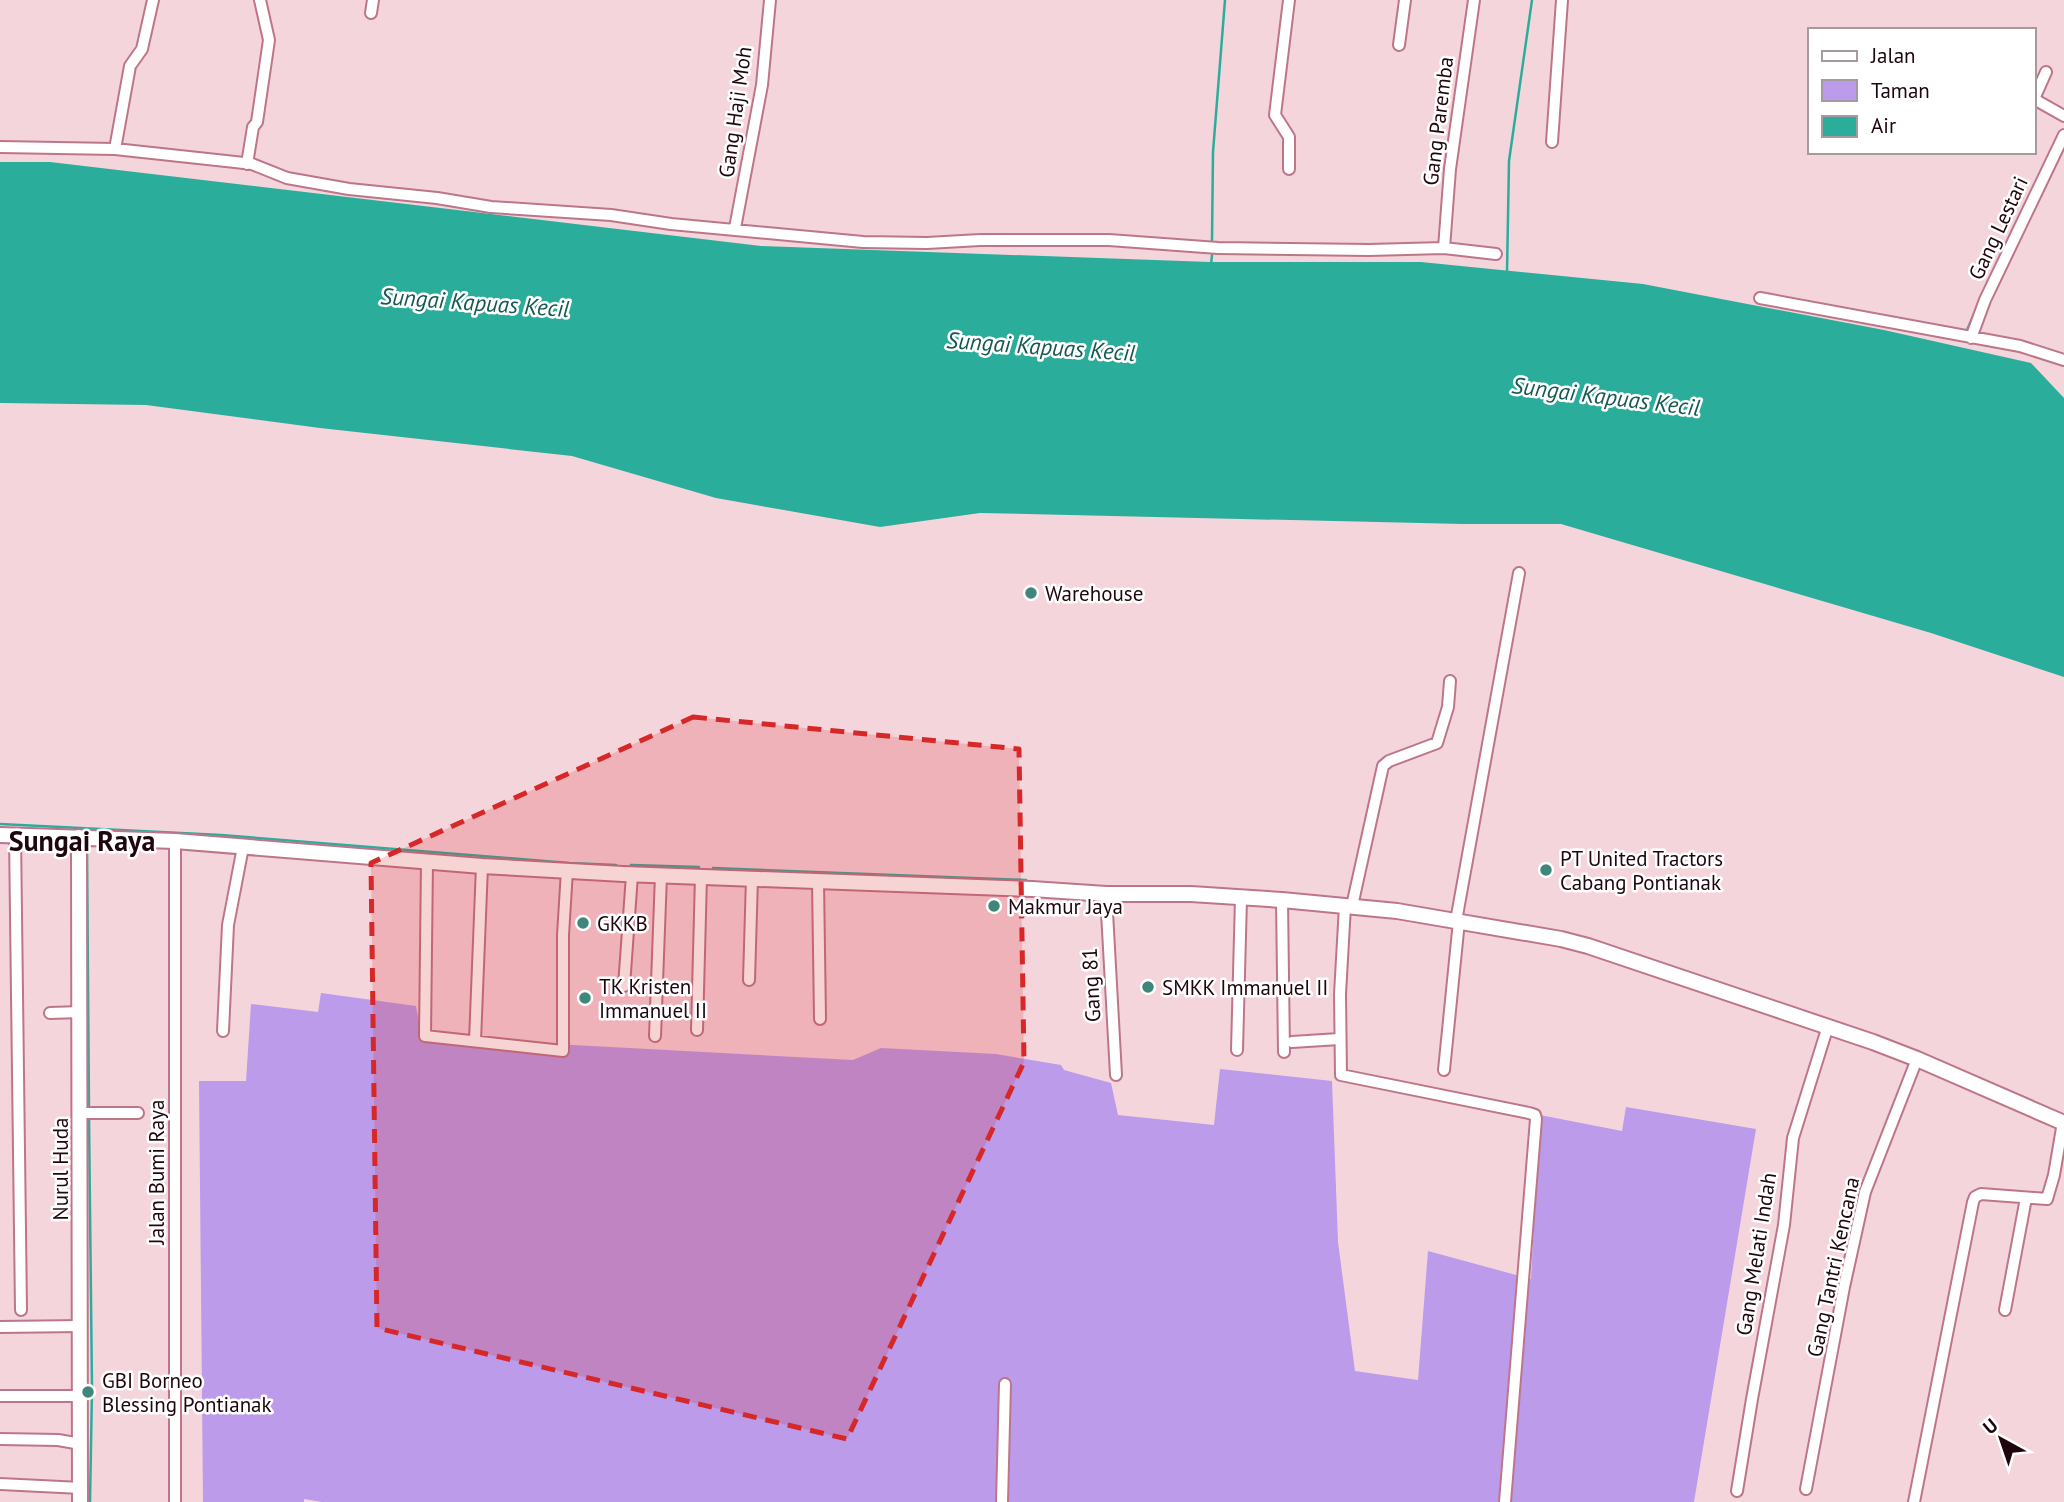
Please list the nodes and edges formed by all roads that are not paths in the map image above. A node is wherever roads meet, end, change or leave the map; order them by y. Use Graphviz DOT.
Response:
graph roads {
  1 [pos="153,0"];
  2 [pos="260,0"];
  3 [pos="373,0"];
  4 [pos="770,0"];
  5 [pos="1289,0"];
  6 [pos="1405,0"];
  7 [pos="1474,0"];
  8 [pos="1562,0"];
  9 [pos="371,13"];
  10 [pos="1399,45"];
  11 [pos="2046,72"];
  12 [pos="2036,94"];
  13 [pos="2036,100"];
  14 [pos="2064,116"];
  15 [pos="2064,135"];
  16 [pos="1552,142"];
  17 [pos="0,147"];
  18 [pos="115,149"];
  19 [pos="247,163"];
  20 [pos="1289,169"];
  21 [pos="735,228"];
  22 [pos="1444,248"];
  23 [pos="1496,254"];
  24 [pos="1760,298"];
  25 [pos="1971,338"];
  26 [pos="2064,360"];
  27 [pos="1519,573"];
  28 [pos="1450,681"];
  29 [pos="7,835"];
  30 [pos="79,837"];
  31 [pos="174,841"];
  32 [pos="243,847"];
  33 [pos="427,862"];
  34 [pos="482,866"];
  35 [pos="567,870"];
  36 [pos="632,875"];
  37 [pos="661,875"];
  38 [pos="701,876"];
  39 [pos="752,878"];
  40 [pos="818,881"];
  41 [pos="1106,894"];
  42 [pos="1241,898"];
  43 [pos="1282,900"];
  44 [pos="1349,906"];
  45 [pos="1458,921"];
  46 [pos="750,979"];
  47 [pos="624,986"];
  48 [pos="81,1012"];
  49 [pos="50,1013"];
  50 [pos="820,1019"];
  51 [pos="1828,1026"];
  52 [pos="697,1030"];
  53 [pos="223,1031"];
  54 [pos="655,1037"];
  55 [pos="1339,1039"];
  56 [pos="475,1041"];
  57 [pos="1292,1042"];
  58 [pos="1237,1050"];
  59 [pos="1284,1052"];
  60 [pos="1917,1059"];
  61 [pos="1444,1070"];
  62 [pos="1116,1074"];
  63 [pos="86,1113"];
  64 [pos="138,1113"];
  65 [pos="2064,1123"];
  66 [pos="2026,1198"];
  67 [pos="21,1310"];
  68 [pos="2005,1310"];
  69 [pos="81,1326"];
  70 [pos="0,1327"];
  71 [pos="1005,1384"];
  72 [pos="0,1396"];
  73 [pos="81,1396"];
  74 [pos="0,1438"];
  75 [pos="81,1444"];
  76 [pos="0,1484"];
  77 [pos="1806,1489"];
  78 [pos="1737,1491"];
  79 [pos="81,1495"];
  80 [pos="176,1502"];
  81 [pos="1002,1502"];
  82 [pos="1505,1502"];
  83 [pos="1914,1502"];
  1 -- 18 [label="street"];
  2 -- 19 [label="street"];
  3 -- 9 [label="street"];
  4 -- 21 [label="street, Gang Haji Moh"];
  5 -- 20 [label="street"];
  6 -- 10 [label="street"];
  7 -- 22 [label="street, Gang Paremba"];
  8 -- 16 [label="street"];
  11 -- 12 [label="street"];
  13 -- 14 [label="street"];
  15 -- 25 [label="street, Gang Lestari"];
  17 -- 18 [label="street"];
  18 -- 19 [label="street"];
  19 -- 21 [label="street"];
  21 -- 22 [label="street"];
  22 -- 23 [label="street"];
  24 -- 25 [label="street"];
  25 -- 26 [label="street"];
  27 -- 45 [label="street"];
  28 -- 44 [label="street"];
  29 -- 30 [label="main road"];
  29 -- 67 [label="street"];
  30 -- 31 [label="main road"];
  30 -- 48 [label="main road, Nurul Huda"];
  31 -- 32 [label="main road"];
  31 -- 80 [label="street, Jalan Bumi Raya"];
  32 -- 33 [label="main road"];
  32 -- 53 [label="street"];
  33 -- 34 [label="main road"];
  33 -- 56 [label="street"];
  34 -- 35 [label="main road"];
  34 -- 56 [label="street"];
  35 -- 36 [label="main road"];
  35 -- 56 [label="street"];
  36 -- 37 [label="main road"];
  36 -- 47 [label="street"];
  37 -- 38 [label="main road"];
  37 -- 54 [label="street"];
  38 -- 39 [label="main road"];
  38 -- 52 [label="street"];
  39 -- 40 [label="main road"];
  39 -- 46 [label="street"];
  40 -- 41 [label="main road"];
  40 -- 50 [label="street"];
  41 -- 42 [label="main road"];
  41 -- 62 [label="street, Gang 81"];
  42 -- 43 [label="main road"];
  42 -- 58 [label="street"];
  43 -- 44 [label="main road"];
  43 -- 59 [label="street"];
  44 -- 45 [label="main road"];
  44 -- 55 [label="street"];
  45 -- 51 [label="main road"];
  45 -- 61 [label="street"];
  48 -- 49 [label="street"];
  48 -- 63 [label="main road, Nurul Huda"];
  51 -- 60 [label="main road"];
  51 -- 78 [label="street, Gang Melati Indah"];
  55 -- 57 [label="street"];
  55 -- 82 [label="street"];
  60 -- 65 [label="main road"];
  60 -- 77 [label="street, Gang Tantri Kencana"];
  63 -- 64 [label="street"];
  63 -- 69 [label="main road, Nurul Huda"];
  65 -- 66 [label="street"];
  66 -- 68 [label="street"];
  66 -- 83 [label="street"];
  69 -- 70 [label="street"];
  69 -- 73 [label="main road, Nurul Huda"];
  71 -- 81 [label="street"];
  72 -- 73 [label="street"];
  73 -- 75 [label="main road, Nurul Huda"];
  74 -- 75 [label="street"];
  75 -- 79 [label="main road, Nurul Huda"];
  76 -- 79 [label="street"];
}
